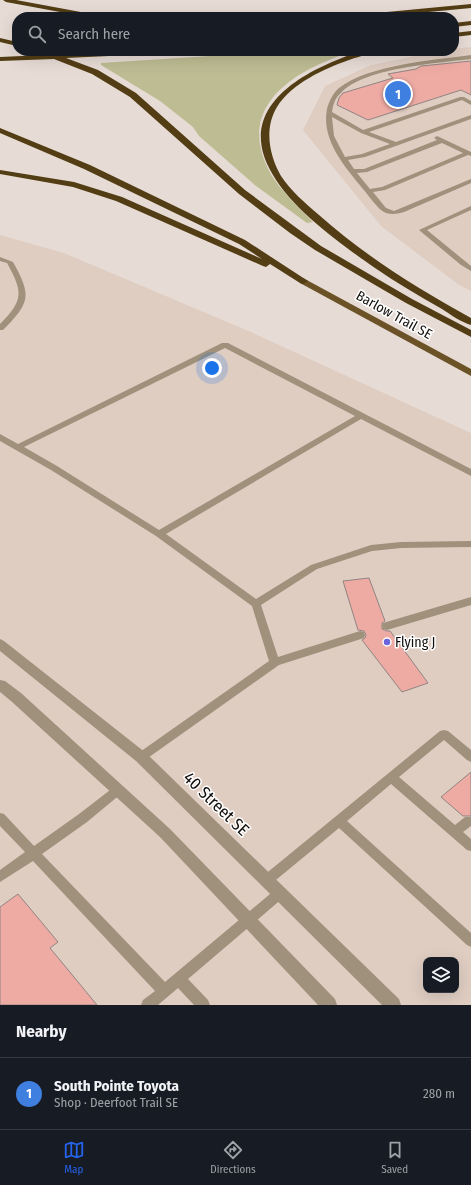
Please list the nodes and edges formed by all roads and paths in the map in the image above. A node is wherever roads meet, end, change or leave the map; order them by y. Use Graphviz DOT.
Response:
graph roads {
  1 [pos="6,0"];
  2 [pos="471,6"];
  3 [pos="70,12"];
  4 [pos="408,12"];
  5 [pos="471,23"];
  6 [pos="459,24"];
  7 [pos="471,33"];
  8 [pos="459,34"];
  9 [pos="0,40"];
  10 [pos="12,43"];
  11 [pos="4,49"];
  12 [pos="12,49"];
  13 [pos="54,56"];
  14 [pos="65,56"];
  15 [pos="354,56"];
  16 [pos="471,57"];
  17 [pos="0,59"];
  18 [pos="471,103"];
  19 [pos="329,113"];
  20 [pos="471,117"];
  21 [pos="0,130"];
  22 [pos="363,132"];
  23 [pos="425,133"];
  24 [pos="441,140"];
  25 [pos="394,144"];
  26 [pos="470,154"];
  27 [pos="345,159"];
  28 [pos="0,172"];
  29 [pos="354,172"];
  30 [pos="471,181"];
  31 [pos="369,191"];
  32 [pos="471,208"];
  33 [pos="0,259"];
  34 [pos="471,269"];
  35 [pos="303,281"];
  36 [pos="471,322"];
  37 [pos="0,328"];
  38 [pos="471,334"];
  39 [pos="471,374"];
  40 [pos="361,416"];
  41 [pos="0,437"];
  42 [pos="18,446"];
  43 [pos="471,473"];
  44 [pos="159,534"];
  45 [pos="471,544"];
  46 [pos="471,601"];
  47 [pos="256,604"];
  48 [pos="388,626"];
  49 [pos="360,635"];
  50 [pos="0,644"];
  51 [pos="275,662"];
  52 [pos="0,685"];
  53 [pos="140,756"];
  54 [pos="471,756"];
  55 [pos="391,777"];
  56 [pos="118,790"];
  57 [pos="0,818"];
  58 [pos="339,821"];
  59 [pos="469,821"];
  60 [pos="455,832"];
  61 [pos="471,846"];
  62 [pos="34,853"];
  63 [pos="0,877"];
  64 [pos="267,880"];
  65 [pos="280,893"];
  66 [pos="248,920"];
  67 [pos="471,941"];
  68 [pos="179,979"];
  69 [pos="164,991"];
  70 [pos="148,1005"];
  71 [pos="202,1005"];
  72 [pos="329,1005"];
  73 [pos="393,1005"];
  1 -- 3 [label="highway"];
  2 -- 4 [label="highway"];
  5 -- 6 [label="highway"];
  7 -- 8 [label="highway"];
  9 -- 10 [label="highway"];
  11 -- 12 [label="highway"];
  13 -- 38 [label="highway"];
  14 -- 17 [label="highway"];
  15 -- 36 [label="highway"];
  16 -- 19 [label="lane"];
  18 -- 22 [label="lane"];
  19 -- 22 [label="lane"];
  19 -- 27 [label="lane"];
  20 -- 23 [label="lane"];
  21 -- 35 [label="highway"];
  22 -- 25 [label="lane"];
  23 -- 24 [label="lane"];
  23 -- 25 [label="lane"];
  24 -- 26 [label="lane"];
  24 -- 29 [label="lane"];
  25 -- 27 [label="lane"];
  26 -- 31 [label="lane"];
  27 -- 29 [label="lane"];
  28 -- 35 [label="highway"];
  29 -- 31 [label="lane"];
  30 -- 31 [label="lane"];
  32 -- 34 [label="lane"];
  33 -- 37 [label="lane"];
  35 -- 39 [label="main road, Barlow Trail SE"];
  40 -- 42 [label="lane"];
  40 -- 43 [label="lane"];
  40 -- 44 [label="lane"];
  41 -- 42 [label="lane"];
  42 -- 44 [label="lane"];
  44 -- 47 [label="lane"];
  45 -- 47 [label="lane"];
  46 -- 48 [label="lane"];
  47 -- 51 [label="lane"];
  49 -- 51 [label="lane"];
  50 -- 53 [label="street, 40 Street SE"];
  51 -- 53 [label="lane"];
  52 -- 56 [label="street"];
  53 -- 64 [label="street, 40 Street SE"];
  54 -- 55 [label="lane"];
  55 -- 58 [label="lane"];
  55 -- 60 [label="lane"];
  56 -- 62 [label="lane"];
  56 -- 66 [label="street"];
  57 -- 62 [label="lane"];
  58 -- 64 [label="lane"];
  58 -- 67 [label="lane"];
  59 -- 60 [label="lane"];
  60 -- 61 [label="lane"];
  62 -- 63 [label="lane"];
  62 -- 69 [label="lane"];
  64 -- 65 [label="street, 40 Street SE"];
  65 -- 66 [label="lane"];
  65 -- 73 [label="street, 40 Street SE"];
  66 -- 68 [label="lane"];
  66 -- 72 [label="street"];
  68 -- 69 [label="lane"];
  68 -- 71 [label="lane"];
  69 -- 70 [label="lane"];
}
